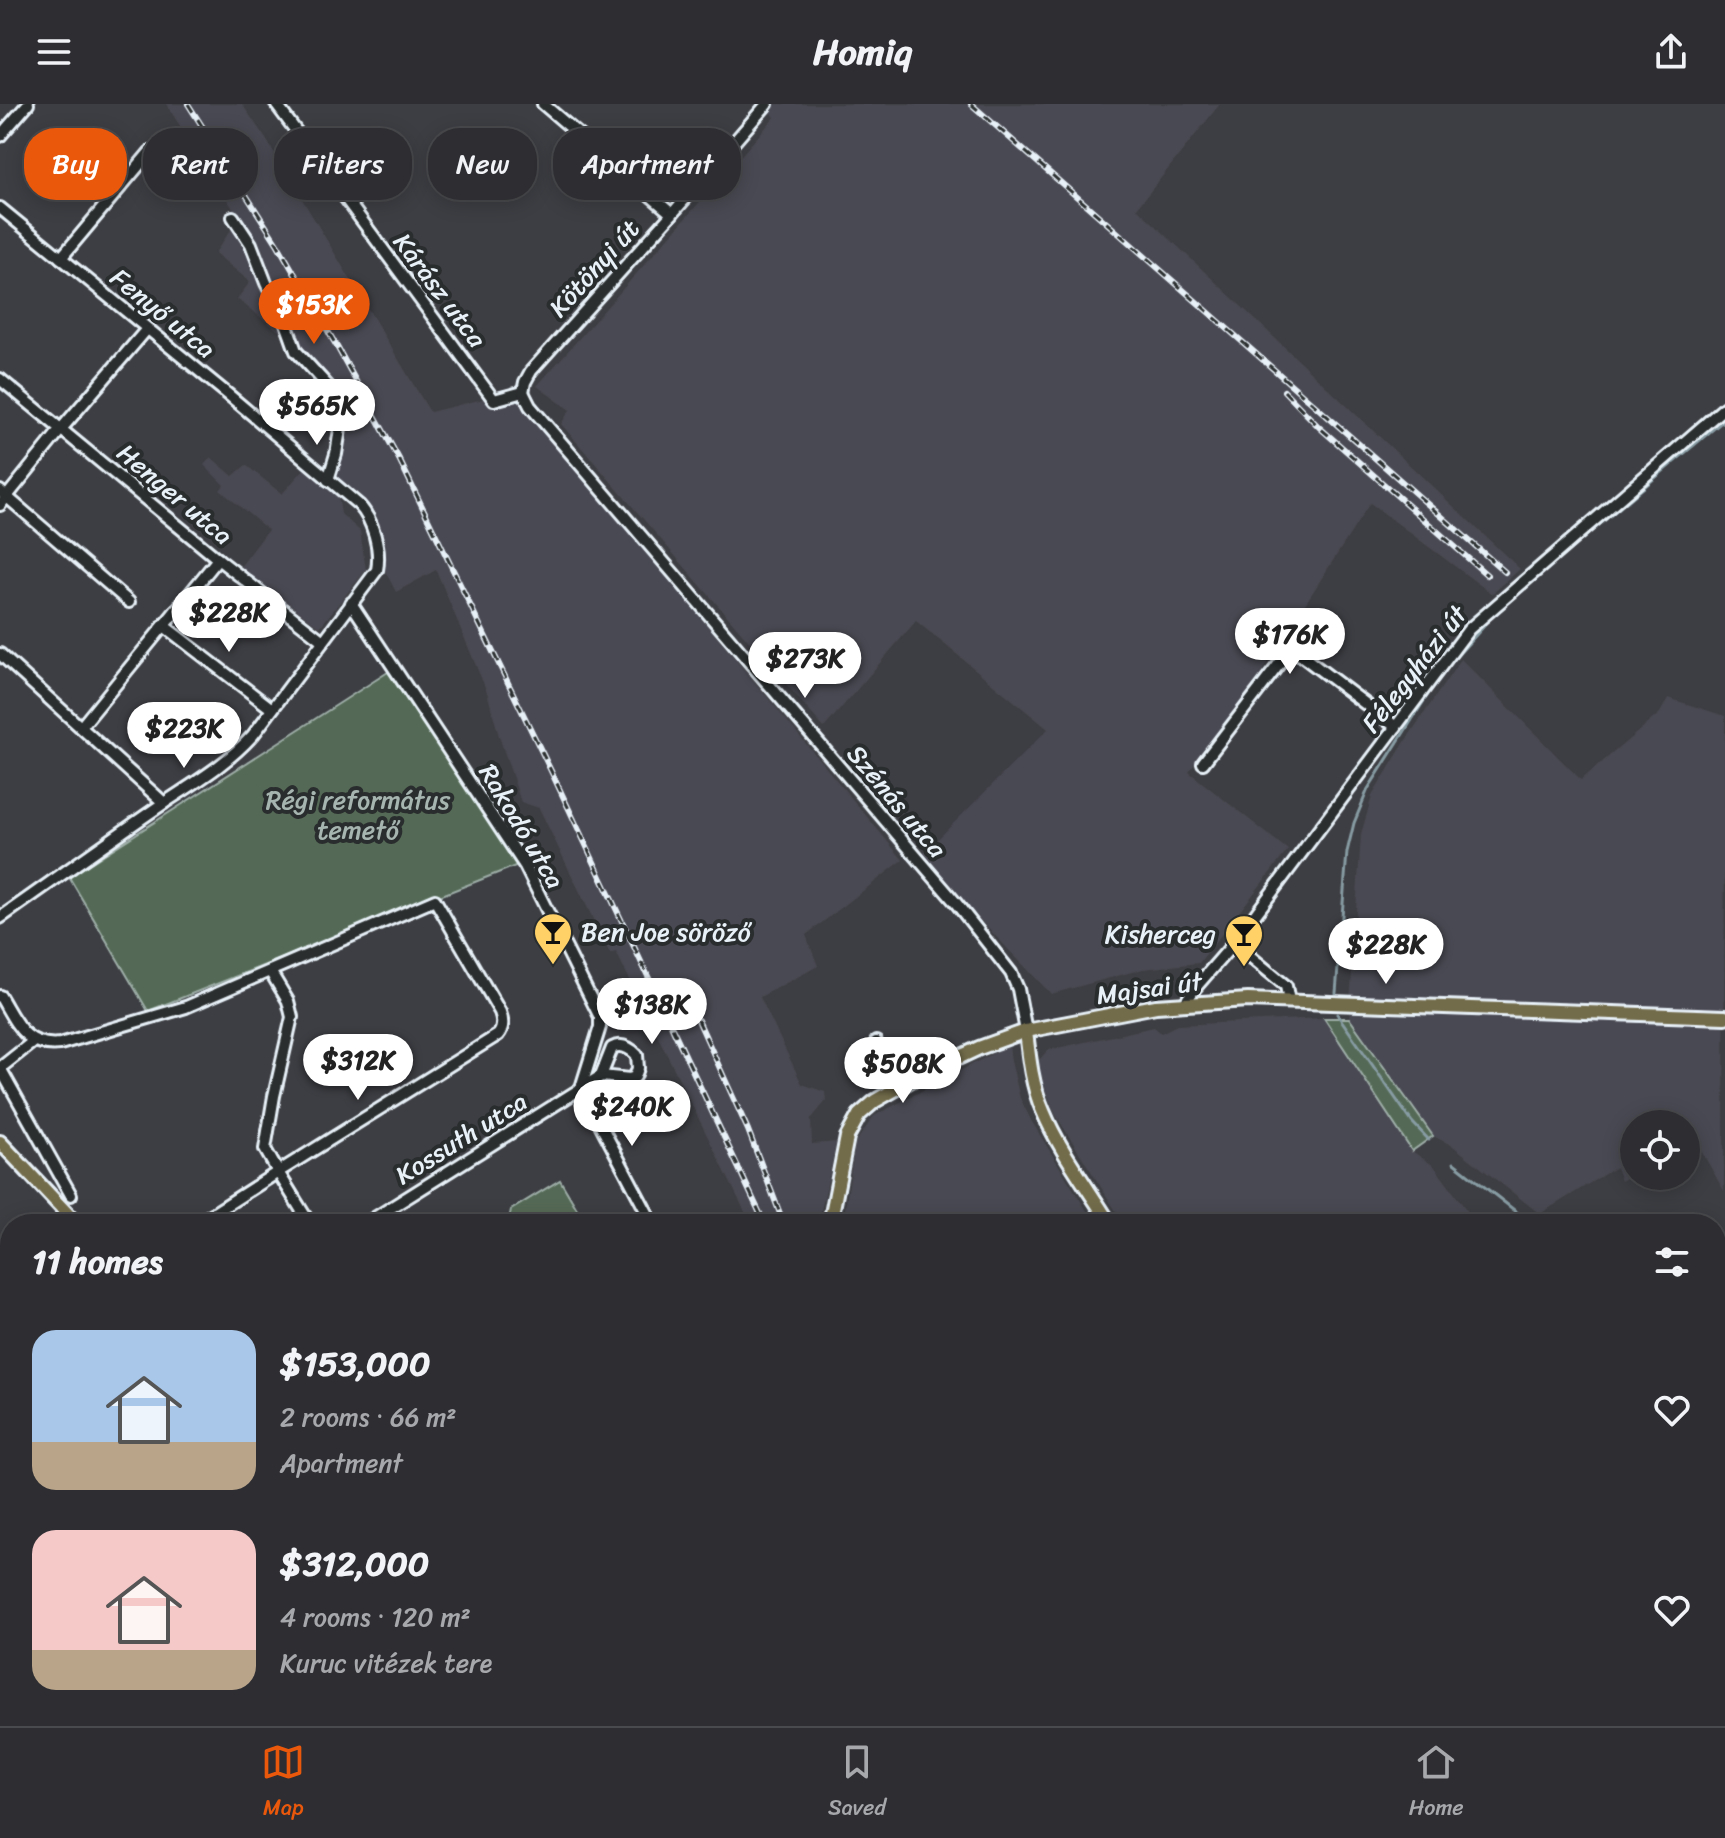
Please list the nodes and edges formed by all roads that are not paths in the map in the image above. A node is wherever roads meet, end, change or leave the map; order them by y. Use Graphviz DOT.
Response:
graph roads {
  1 [pos="28,104"];
  2 [pos="276,104"];
  3 [pos="543,104"];
  4 [pos="767,104"];
  5 [pos="0,136"];
  6 [pos="143,160"];
  7 [pos="0,208"];
  8 [pos="672,214"];
  9 [pos="233,217"];
  10 [pos="239,248"];
  11 [pos="256,256"];
  12 [pos="61,258"];
  13 [pos="147,329"];
  14 [pos="0,379"];
  15 [pos="523,392"];
  16 [pos="1725,407"];
  17 [pos="62,428"];
  18 [pos="328,480"];
  19 [pos="2,498"];
  20 [pos="218,559"];
  21 [pos="129,602"];
  22 [pos="351,603"];
  23 [pos="164,626"];
  24 [pos="323,641"];
  25 [pos="0,654"];
  26 [pos="272,709"];
  27 [pos="81,727"];
  28 [pos="1396,727"];
  29 [pos="1203,763"];
  30 [pos="164,803"];
  31 [pos="0,918"];
  32 [pos="1234,943"];
  33 [pos="270,971"];
  34 [pos="0,996"];
  35 [pos="1289,1001"];
  36 [pos="1185,1003"];
  37 [pos="1725,1017"];
  38 [pos="1053,1026"];
  39 [pos="1026,1031"];
  40 [pos="34,1041"];
  41 [pos="876,1042"];
  42 [pos="1030,1067"];
  43 [pos="0,1068"];
  44 [pos="601,1076"];
  45 [pos="581,1088"];
  46 [pos="897,1088"];
  47 [pos="0,1142"];
  48 [pos="278,1172"];
  49 [pos="71,1195"];
  50 [pos="68,1214"];
  51 [pos="213,1214"];
  52 [pos="304,1214"];
  53 [pos="381,1214"];
  54 [pos="648,1214"];
  55 [pos="832,1214"];
  56 [pos="1104,1214"];
  1 -- 5 [label="street"];
  2 -- 15 [label="street, Kárász utca"];
  3 -- 8 [label="street"];
  4 -- 8 [label="street, Kötönyi út"];
  6 -- 12 [label="street"];
  7 -- 12 [label="street, Fenyő utca"];
  8 -- 15 [label="street, Kötönyi út"];
  9 -- 11 [label="street"];
  10 -- 11 [label="street"];
  11 -- 18 [label="street"];
  12 -- 13 [label="street, Fenyő utca"];
  13 -- 17 [label="street"];
  13 -- 18 [label="street, Fenyő utca"];
  14 -- 17 [label="street, Henger utca"];
  15 -- 39 [label="street, Szénás utca"];
  16 -- 28 [label="street, Félegyházi út"];
  17 -- 19 [label="street"];
  17 -- 20 [label="street, Henger utca"];
  18 -- 22 [label="street, Fenyő utca"];
  19 -- 21 [label="street"];
  20 -- 23 [label="street"];
  20 -- 24 [label="street, Henger utca"];
  22 -- 24 [label="street, Fenyő utca"];
  22 -- 45 [label="street, Rakodó utca"];
  23 -- 26 [label="street"];
  23 -- 27 [label="street"];
  24 -- 26 [label="street, Fenyő utca"];
  25 -- 27 [label="street"];
  26 -- 30 [label="street, Fenyő utca"];
  27 -- 30 [label="street"];
  28 -- 29 [label="street"];
  28 -- 32 [label="street, Félegyházi út"];
  30 -- 31 [label="street, Fenyő utca"];
  32 -- 35 [label="street"];
  32 -- 36 [label="street, Félegyházi út"];
  33 -- 40 [label="street"];
  33 -- 48 [label="street"];
  33 -- 48 [label="street"];
  34 -- 40 [label="street"];
  35 -- 36 [label="main road, Majsai út"];
  35 -- 37 [label="main road, Majsai út"];
  36 -- 38 [label="main road, Majsai út"];
  38 -- 39 [label="main road, Majsai út"];
  38 -- 42 [label="main road"];
  39 -- 42 [label="main road"];
  39 -- 46 [label="main road, Majsai út"];
  40 -- 43 [label="street"];
  41 -- 46 [label="street"];
  42 -- 56 [label="main road"];
  43 -- 49 [label="street"];
  44 -- 45 [label="street, Kossuth utca"];
  45 -- 53 [label="street, Kossuth utca"];
  45 -- 54 [label="street"];
  46 -- 55 [label="main road, Majsai út"];
  47 -- 50 [label="main road"];
  48 -- 51 [label="street"];
  48 -- 52 [label="street"];
}
